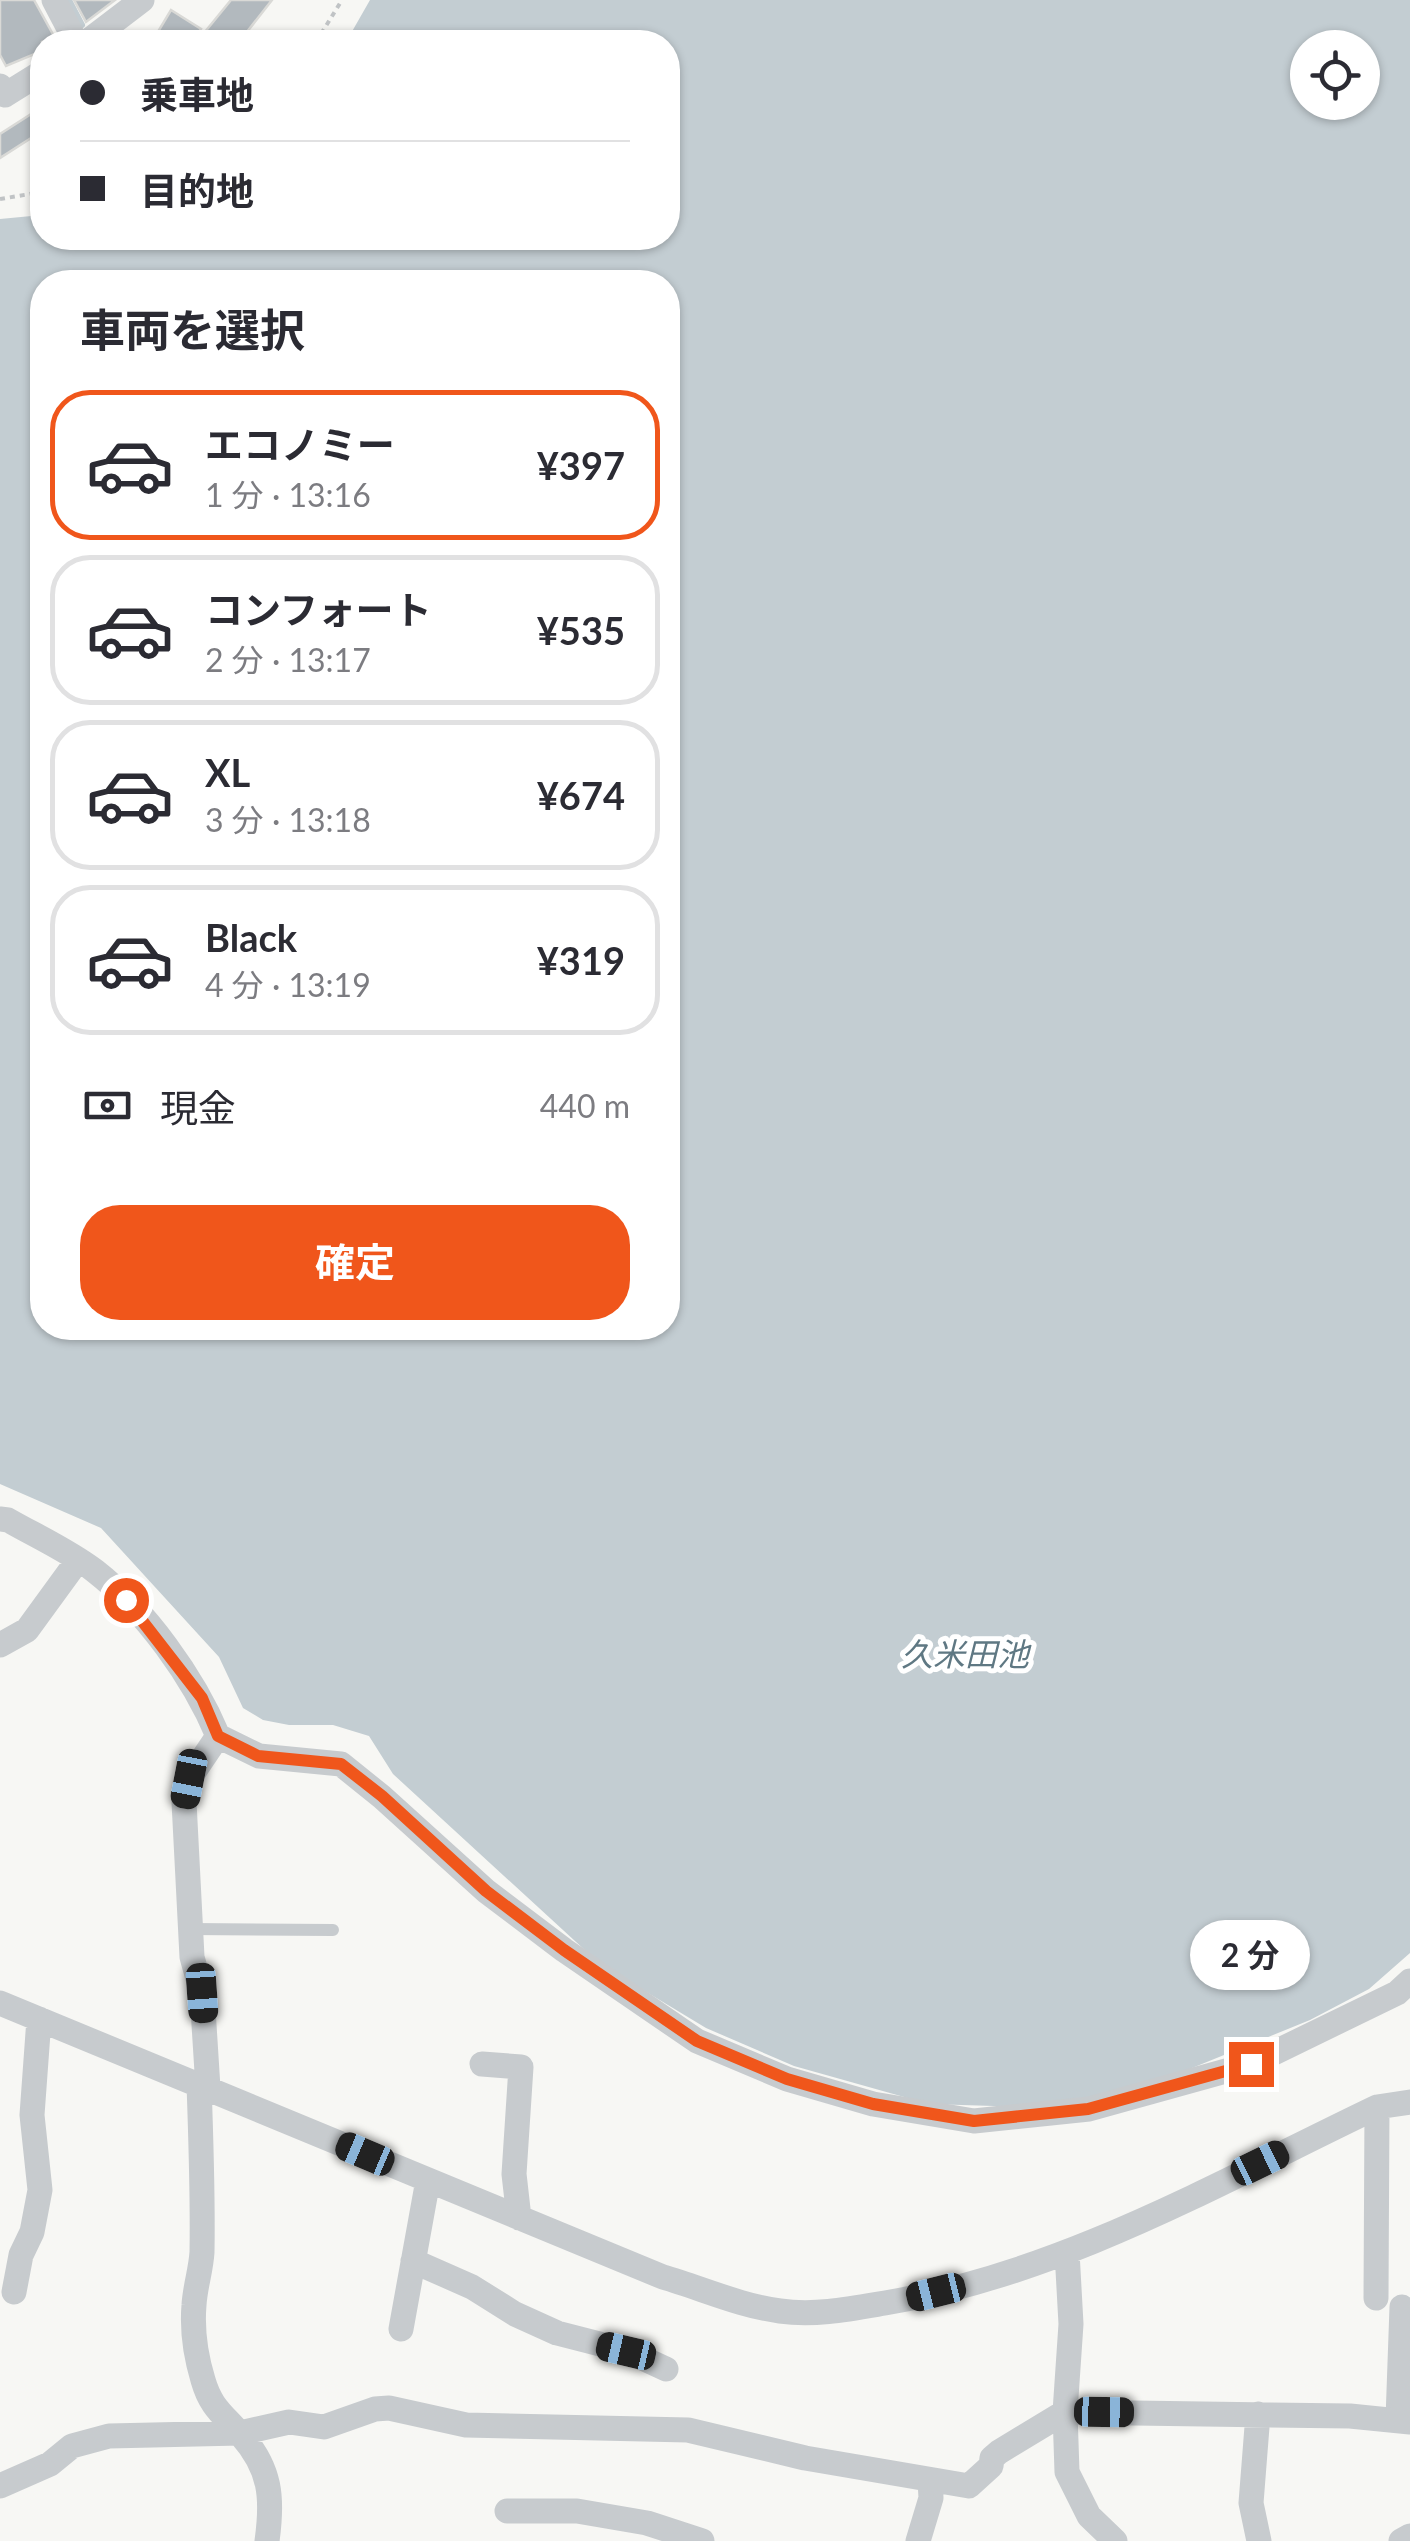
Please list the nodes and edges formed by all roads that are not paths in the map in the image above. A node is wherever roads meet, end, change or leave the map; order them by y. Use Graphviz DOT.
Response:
graph roads {
  1 [pos="54,0"];
  2 [pos="142,0"];
  3 [pos="70,30"];
  4 [pos="103,30"];
  5 [pos="30,79"];
  6 [pos="0,86"];
  7 [pos="0,1519"];
  8 [pos="78,1560"];
  9 [pos="0,1645"];
  10 [pos="218,1736"];
  11 [pos="190,1929"];
  12 [pos="333,1930"];
  13 [pos="1410,1981"];
  14 [pos="0,2003"];
  15 [pos="39,2020"];
  16 [pos="482,2064"];
  17 [pos="204,2086"];
  18 [pos="1410,2102"];
  19 [pos="1377,2108"];
  20 [pos="428,2180"];
  21 [pos="520,2218"];
  22 [pos="1067,2252"];
  23 [pos="413,2260"];
  24 [pos="14,2292"];
  25 [pos="1376,2298"];
  26 [pos="1402,2307"];
  27 [pos="400,2328"];
  28 [pos="666,2369"];
  29 [pos="1065,2412"];
  30 [pos="1258,2414"];
  31 [pos="1404,2420"];
  32 [pos="240,2433"];
  33 [pos="930,2480"];
  34 [pos="0,2486"];
  35 [pos="507,2511"];
  36 [pos="1410,2536"];
  37 [pos="267,2541"];
  38 [pos="702,2541"];
  39 [pos="918,2541"];
  40 [pos="1114,2541"];
  41 [pos="1259,2541"];
  42 [pos="1401,2541"];
  1 -- 3 [label="street"];
  2 -- 4 [label="street"];
  5 -- 6 [label="street"];
  7 -- 8 [label="street"];
  8 -- 9 [label="street"];
  8 -- 10 [label="street"];
  10 -- 11 [label="street"];
  10 -- 13 [label="street"];
  11 -- 12 [label="lane"];
  11 -- 17 [label="street"];
  14 -- 15 [label="street"];
  15 -- 17 [label="street"];
  15 -- 24 [label="street"];
  16 -- 21 [label="street"];
  17 -- 20 [label="street"];
  17 -- 32 [label="street"];
  18 -- 19 [label="street"];
  19 -- 22 [label="street"];
  19 -- 25 [label="street"];
  20 -- 21 [label="street"];
  20 -- 23 [label="street"];
  21 -- 22 [label="street"];
  22 -- 29 [label="street"];
  23 -- 27 [label="street"];
  23 -- 28 [label="street"];
  26 -- 31 [label="street"];
  29 -- 30 [label="street"];
  29 -- 33 [label="street"];
  29 -- 40 [label="street"];
  30 -- 31 [label="street"];
  30 -- 41 [label="street"];
  32 -- 33 [label="street"];
  32 -- 34 [label="street"];
  32 -- 37 [label="street"];
  33 -- 39 [label="street"];
  35 -- 38 [label="street"];
  36 -- 42 [label="street"];
}
